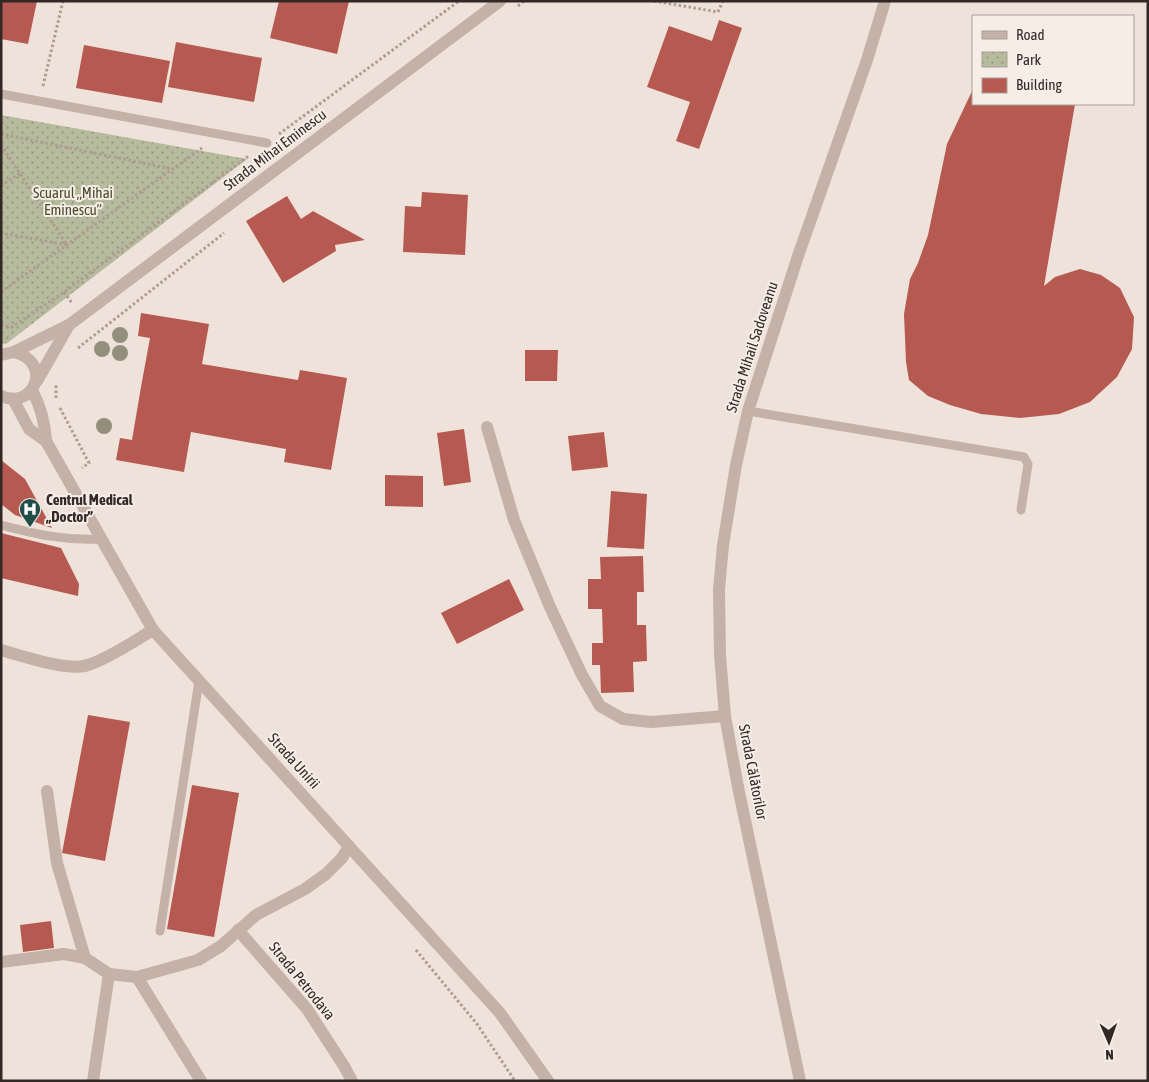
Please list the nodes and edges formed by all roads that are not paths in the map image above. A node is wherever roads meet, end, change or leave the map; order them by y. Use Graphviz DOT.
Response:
graph roads {
  1 [pos="500,1"];
  2 [pos="885,1"];
  3 [pos="1,94"];
  4 [pos="266,144"];
  5 [pos="69,324"];
  6 [pos="14,352"];
  7 [pos="1,356"];
  8 [pos="34,386"];
  9 [pos="7,397"];
  10 [pos="748,412"];
  11 [pos="488,427"];
  12 [pos="46,440"];
  13 [pos="1021,510"];
  14 [pos="1,525"];
  15 [pos="101,539"];
  16 [pos="153,630"];
  17 [pos="1,650"];
  18 [pos="199,681"];
  19 [pos="725,716"];
  20 [pos="47,791"];
  21 [pos="349,846"];
  22 [pos="238,930"];
  23 [pos="160,931"];
  24 [pos="85,958"];
  25 [pos="1,962"];
  26 [pos="109,974"];
  27 [pos="137,977"];
  28 [pos="93,1081"];
  29 [pos="201,1081"];
  30 [pos="352,1081"];
  31 [pos="548,1081"];
  32 [pos="800,1081"];
  1 -- 5 [label="street, Strada Mihai Eminescu"];
  2 -- 10 [label="street, Strada Mihail Sadoveanu"];
  3 -- 4 [label="lane"];
  5 -- 6 [label="street, Strada Mihai Eminescu"];
  5 -- 8 [label="street, Strada Mihai Eminescu"];
  6 -- 7 [label="street, Strada Mihai Eminescu"];
  6 -- 8 [label="street"];
  8 -- 9 [label="street"];
  8 -- 12 [label="street, Strada Unirii"];
  9 -- 12 [label="street, Strada Unirii"];
  10 -- 13 [label="lane"];
  10 -- 19 [label="street, Strada Mihail Sadoveanu"];
  11 -- 19 [label="street, Strada Călătorilor"];
  12 -- 15 [label="street, Strada Unirii"];
  14 -- 15 [label="lane"];
  15 -- 16 [label="street, Strada Unirii"];
  16 -- 17 [label="street"];
  16 -- 18 [label="street, Strada Unirii"];
  18 -- 21 [label="street, Strada Unirii"];
  18 -- 23 [label="lane"];
  19 -- 32 [label="street, Strada Călătorilor"];
  20 -- 24 [label="street"];
  21 -- 22 [label="street"];
  21 -- 31 [label="street, Strada Unirii"];
  22 -- 27 [label="street"];
  22 -- 30 [label="street, Strada Petrodava"];
  24 -- 25 [label="street"];
  24 -- 26 [label="street"];
  26 -- 27 [label="street"];
  26 -- 28 [label="street"];
  27 -- 29 [label="street"];
}
